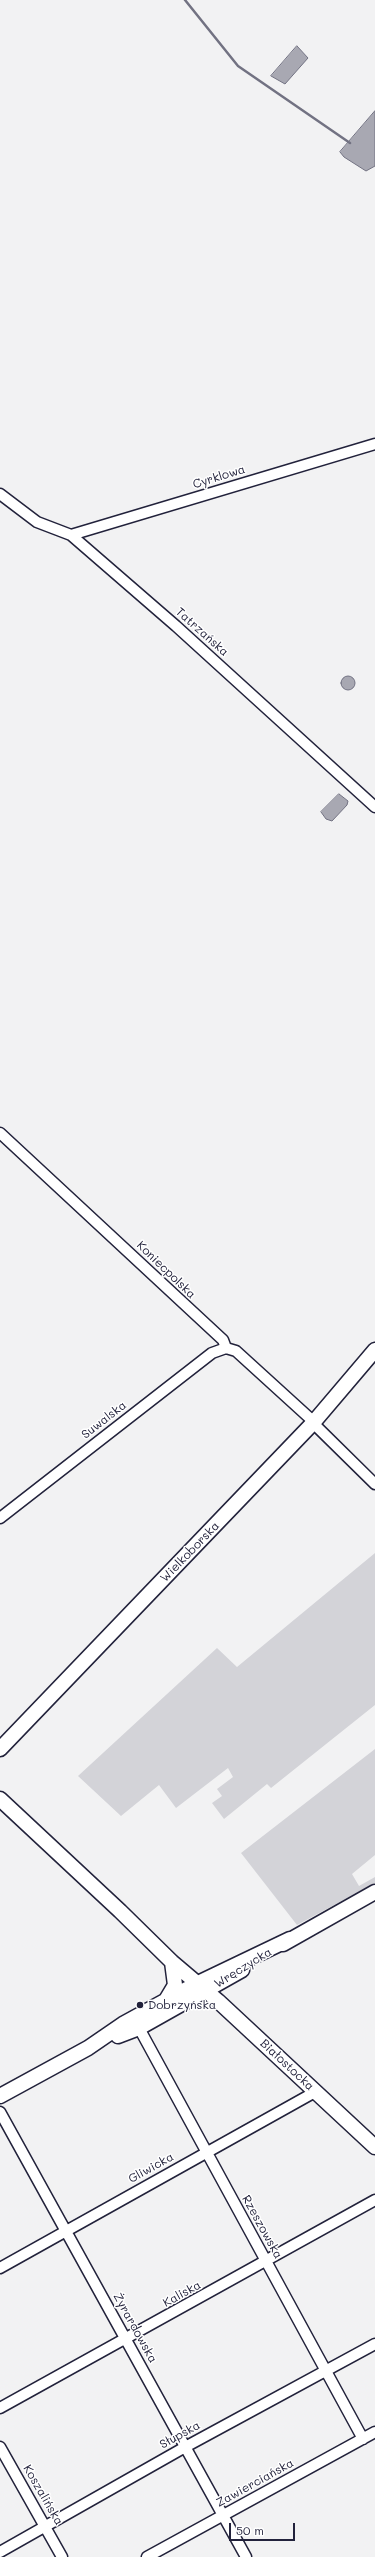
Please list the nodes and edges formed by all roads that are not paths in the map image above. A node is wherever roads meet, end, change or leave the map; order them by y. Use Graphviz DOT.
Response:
graph roads {
  1 [pos="375,444"];
  2 [pos="0,494"];
  3 [pos="71,536"];
  4 [pos="375,807"];
  5 [pos="0,1133"];
  6 [pos="226,1348"];
  7 [pos="375,1350"];
  8 [pos="313,1423"];
  9 [pos="375,1484"];
  10 [pos="0,1518"];
  11 [pos="0,1749"];
  12 [pos="0,1799"];
  13 [pos="375,1892"];
  14 [pos="172,1962"];
  15 [pos="201,1987"];
  16 [pos="164,2002"];
  17 [pos="139,2028"];
  18 [pos="88,2048"];
  19 [pos="315,2092"];
  20 [pos="0,2096"];
  21 [pos="0,2112"];
  22 [pos="375,2147"];
  23 [pos="206,2152"];
  24 [pos="375,2200"];
  25 [pos="65,2230"];
  26 [pos="267,2262"];
  27 [pos="0,2268"];
  28 [pos="126,2340"];
  29 [pos="375,2344"];
  30 [pos="328,2371"];
  31 [pos="0,2408"];
  32 [pos="375,2432"];
  33 [pos="363,2439"];
  34 [pos="186,2446"];
  35 [pos="0,2447"];
  36 [pos="224,2515"];
  37 [pos="46,2526"];
  38 [pos="0,2552"];
  39 [pos="62,2557"];
  40 [pos="147,2557"];
  41 [pos="246,2557"];
  1 -- 3 [label="street, Cyrklowa"];
  2 -- 3 [label="street, Tatrzańska"];
  3 -- 4 [label="street, Tatrzańska"];
  5 -- 6 [label="street, Koniecpolska"];
  6 -- 8 [label="street, Koniecpolska"];
  6 -- 10 [label="street, Suwalska"];
  7 -- 8 [label="street, Wielkoborska"];
  8 -- 9 [label="street, Koniecpolska"];
  8 -- 11 [label="street, Wielkoborska"];
  12 -- 14 [label="street"];
  13 -- 15 [label="street, Wręczycka"];
  14 -- 15 [label="street"];
  14 -- 16 [label="street"];
  15 -- 16 [label="street, Wręczycka"];
  15 -- 17 [label="street, Wręczycka"];
  15 -- 19 [label="street, Białostocka"];
  16 -- 18 [label="street, Wręczycka"];
  17 -- 18 [label="street, Wręczycka"];
  17 -- 23 [label="street, Rzeszowska"];
  18 -- 20 [label="street, Wręczycka"];
  19 -- 22 [label="street, Białostocka"];
  19 -- 23 [label="street, Gliwicka"];
  21 -- 25 [label="street, Żyrardowska"];
  23 -- 25 [label="street, Gliwicka"];
  23 -- 26 [label="street, Rzeszowska"];
  24 -- 26 [label="street, Kaliska"];
  25 -- 27 [label="street, Gliwicka"];
  25 -- 28 [label="street, Żyrardowska"];
  26 -- 28 [label="street, Kaliska"];
  26 -- 30 [label="street, Rzeszowska"];
  28 -- 31 [label="street, Kaliska"];
  28 -- 34 [label="street, Żyrardowska"];
  29 -- 30 [label="street, Słupska"];
  30 -- 33 [label="street, Rzeszowska"];
  30 -- 34 [label="street, Słupska"];
  32 -- 33 [label="street, Zawierciańska"];
  33 -- 36 [label="street, Zawierciańska"];
  34 -- 36 [label="street, Żyrardowska"];
  34 -- 37 [label="street, Słupska"];
  35 -- 37 [label="street, Koszalińska"];
  36 -- 40 [label="street, Zawierciańska"];
  36 -- 41 [label="street, Żyrardowska"];
  37 -- 38 [label="street, Słupska"];
  37 -- 39 [label="street, Koszalińska"];
}
